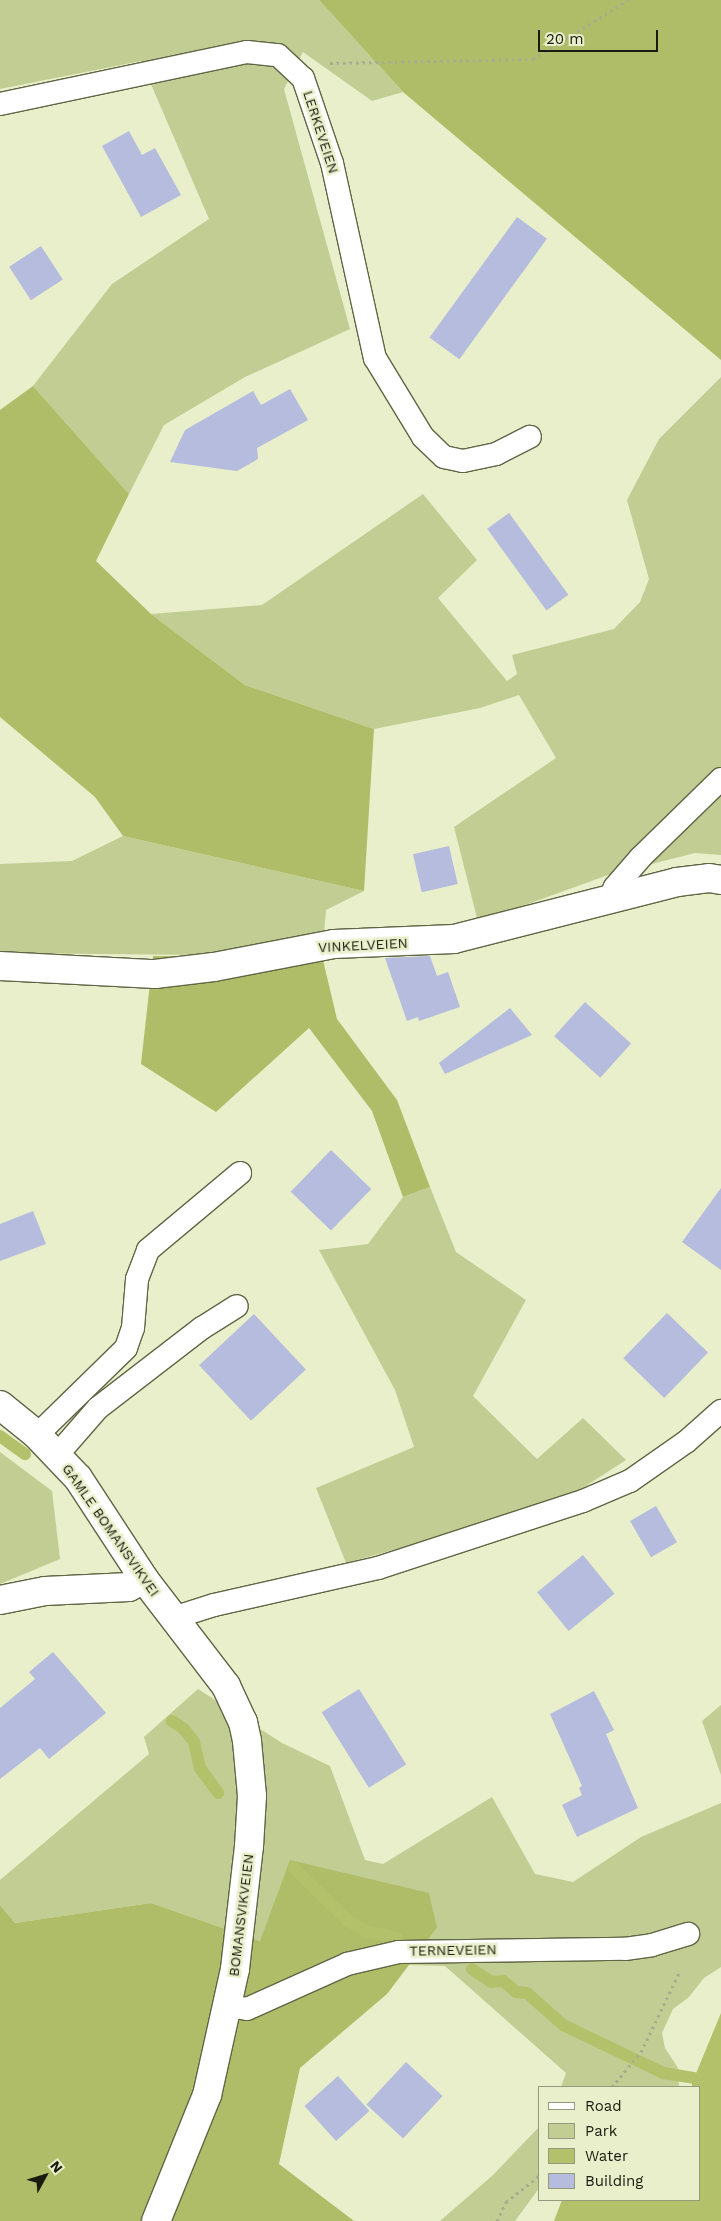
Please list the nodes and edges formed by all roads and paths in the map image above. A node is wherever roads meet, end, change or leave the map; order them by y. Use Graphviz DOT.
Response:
graph roads {
  1 [pos="628,0"];
  2 [pos="290,64"];
  3 [pos="0,104"];
  4 [pos="530,437"];
  5 [pos="721,779"];
  6 [pos="721,880"];
  7 [pos="610,898"];
  8 [pos="0,966"];
  9 [pos="240,1173"];
  10 [pos="237,1306"];
  11 [pos="0,1405"];
  12 [pos="721,1411"];
  13 [pos="37,1435"];
  14 [pos="57,1455"];
  15 [pos="144,1579"];
  16 [pos="0,1600"];
  17 [pos="173,1618"];
  18 [pos="688,1934"];
  19 [pos="228,2006"];
  20 [pos="613,2086"];
  21 [pos="538,2177"];
  22 [pos="156,2221"];
  23 [pos="497,2221"];
  1 -- 2 [label="path"];
  2 -- 3 [label="lane"];
  2 -- 4 [label="lane, LERKEVEIEN"];
  5 -- 7 [label="lane"];
  6 -- 7 [label="street, VINKELVEIEN"];
  7 -- 8 [label="street, VINKELVEIEN"];
  9 -- 13 [label="lane"];
  10 -- 14 [label="lane"];
  11 -- 13 [label="street, GAMLE BOMANSVIKVEI"];
  12 -- 17 [label="lane"];
  13 -- 14 [label="street, GAMLE BOMANSVIKVEI"];
  14 -- 15 [label="street, GAMLE BOMANSVIKVEI"];
  15 -- 16 [label="street"];
  15 -- 17 [label="street, GAMLE BOMANSVIKVEI"];
  17 -- 19 [label="street, BOMANSVIKVEIEN"];
  18 -- 19 [label="lane, TERNEVEIEN"];
  18 -- 20 [label="path"];
  19 -- 22 [label="street, BOMANSVIKVEIEN"];
  21 -- 23 [label="path"];
}
